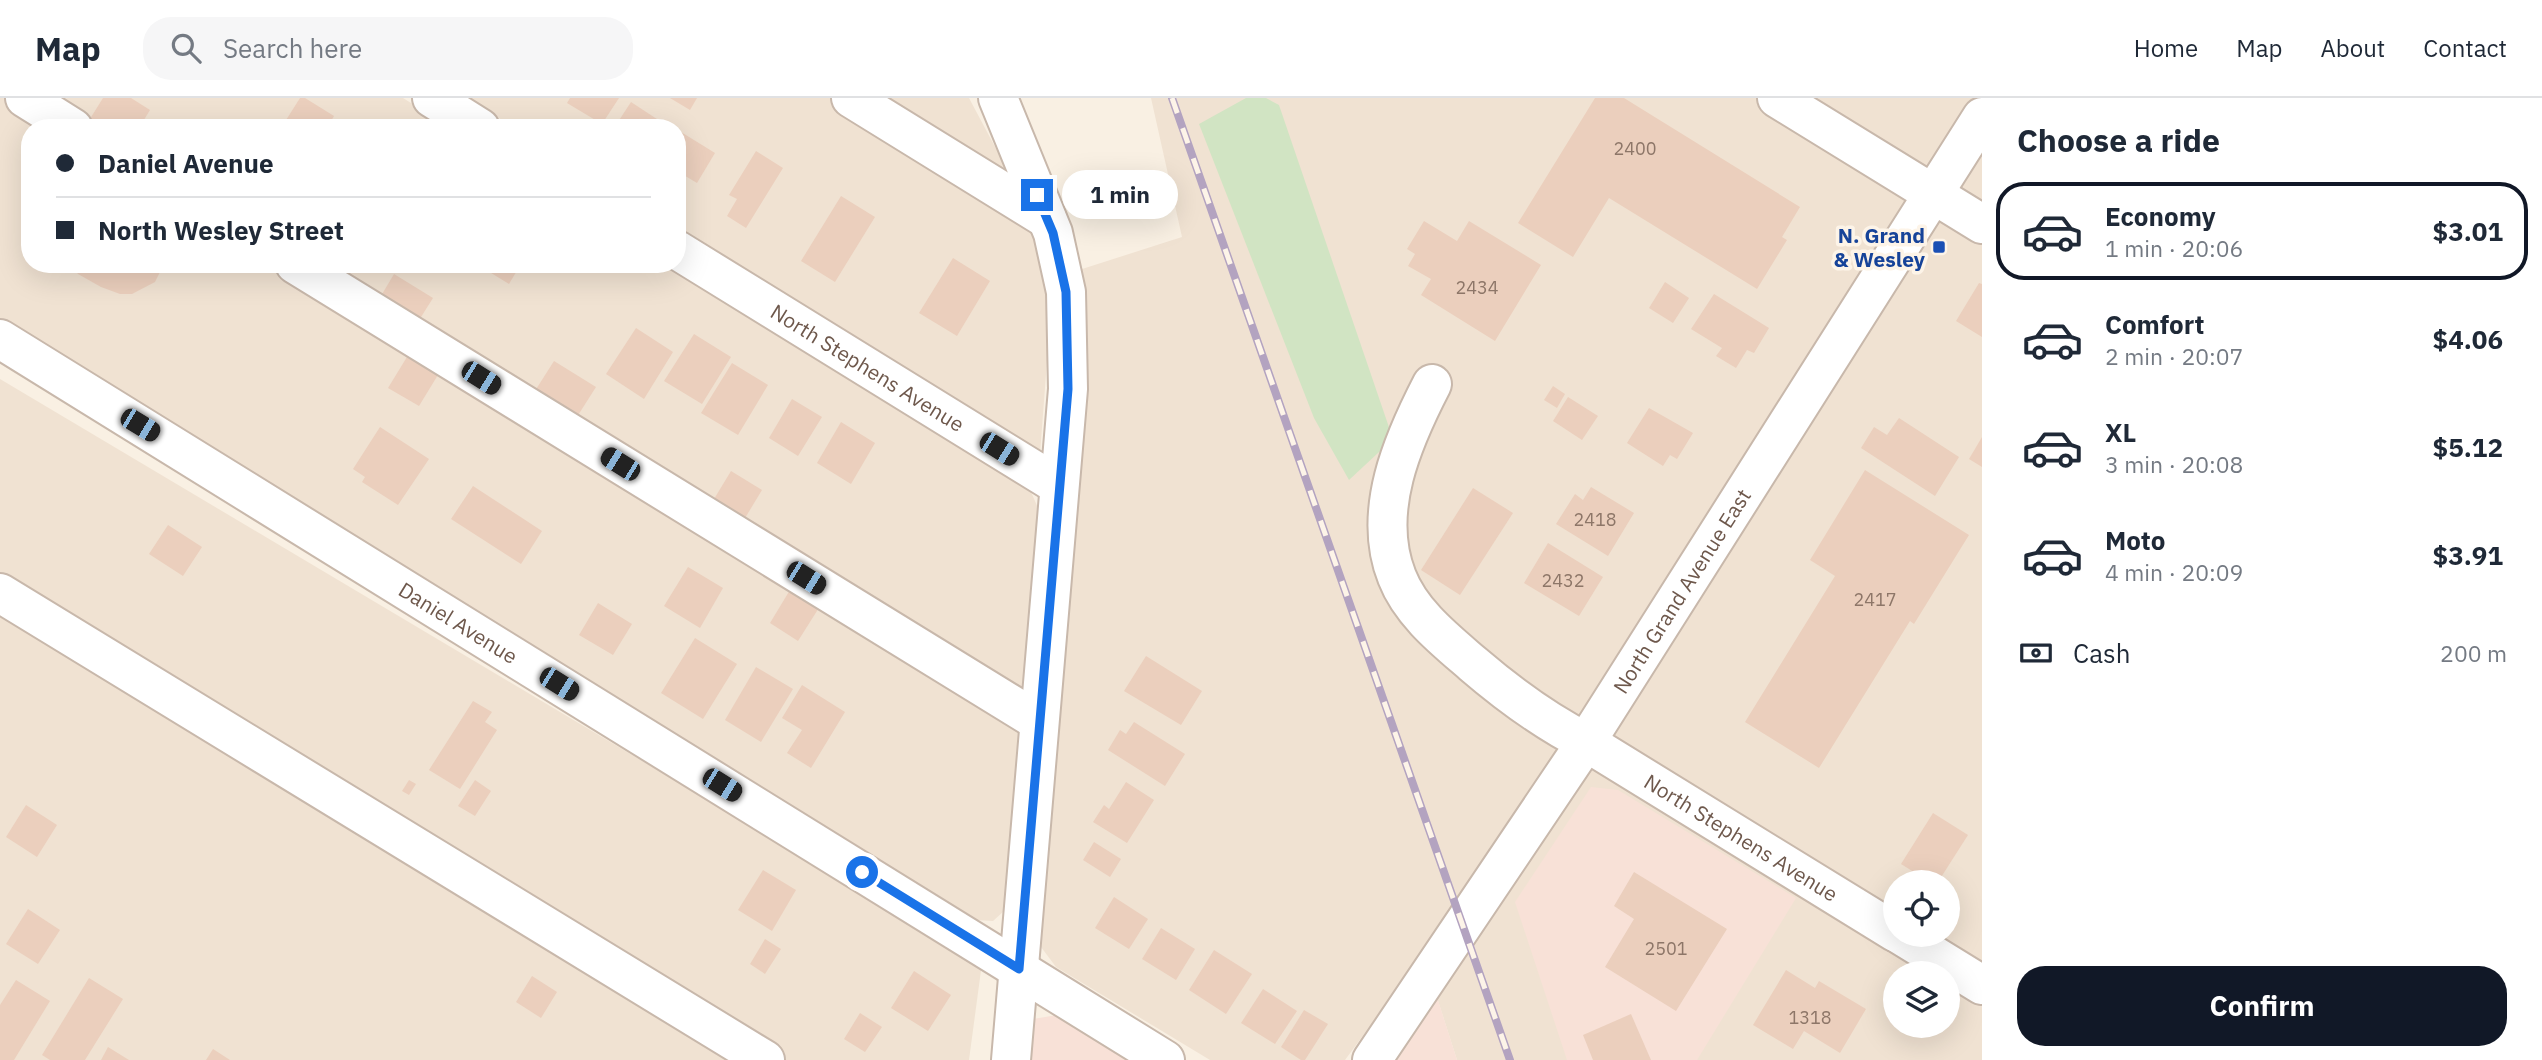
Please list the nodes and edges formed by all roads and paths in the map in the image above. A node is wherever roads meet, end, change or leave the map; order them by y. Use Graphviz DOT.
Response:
graph roads {
  1 [pos="25,98"];
  2 [pos="432,98"];
  3 [pos="850,98"];
  4 [pos="998,98"];
  5 [pos="1777,98"];
  6 [pos="1982,117"];
  7 [pos="59,119"];
  8 [pos="466,119"];
  9 [pos="1934,195"];
  10 [pos="1047,219"];
  11 [pos="1982,224"];
  12 [pos="686,256"];
  13 [pos="310,273"];
  14 [pos="0,339"];
  15 [pos="1432,384"];
  16 [pos="1058,485"];
  17 [pos="0,593"];
  18 [pos="1038,721"];
  19 [pos="1586,742"];
  20 [pos="1883,924"];
  21 [pos="1920,947"];
  22 [pos="1019,969"];
  23 [pos="1982,985"];
  24 [pos="765,1060"];
  25 [pos="1011,1060"];
  26 [pos="1166,1060"];
  27 [pos="1371,1060"];
  1 -- 7 [label="street"];
  2 -- 8 [label="street"];
  3 -- 10 [label="street"];
  4 -- 10 [label="street"];
  5 -- 9 [label="street"];
  6 -- 9 [label="street, North Grand Avenue East"];
  9 -- 11 [label="street"];
  9 -- 19 [label="street, North Grand Avenue East"];
  10 -- 16 [label="street"];
  12 -- 16 [label="street, North Stephens Avenue"];
  13 -- 18 [label="street"];
  14 -- 22 [label="street, Daniel Avenue"];
  15 -- 19 [label="street, North Stephens Avenue"];
  16 -- 18 [label="street"];
  17 -- 24 [label="street"];
  18 -- 22 [label="street"];
  19 -- 20 [label="street, North Stephens Avenue"];
  19 -- 27 [label="street, North Grand Avenue East"];
  21 -- 23 [label="street, North Stephens Avenue"];
  22 -- 25 [label="street"];
  22 -- 26 [label="street, Daniel Avenue"];
}
